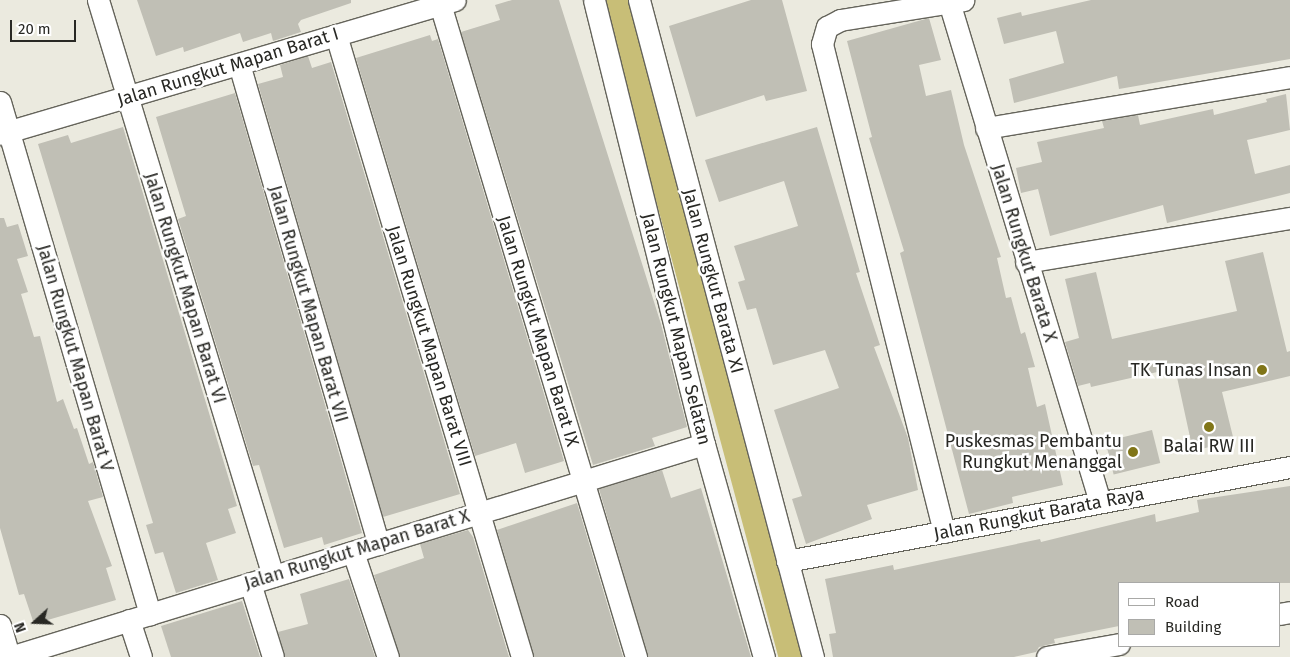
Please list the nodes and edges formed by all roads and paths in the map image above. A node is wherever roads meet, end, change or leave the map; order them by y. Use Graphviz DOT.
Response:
graph roads {
  1 [pos="98,0"];
  2 [pos="594,0"];
  3 [pos="640,0"];
  4 [pos="956,1"];
  5 [pos="448,2"];
  6 [pos="336,35"];
  7 [pos="239,64"];
  8 [pos="1290,77"];
  9 [pos="127,97"];
  10 [pos="0,102"];
  11 [pos="986,128"];
  12 [pos="4,133"];
  13 [pos="1290,218"];
  14 [pos="1026,262"];
  15 [pos="704,444"];
  16 [pos="1290,467"];
  17 [pos="583,481"];
  18 [pos="1100,502"];
  19 [pos="479,513"];
  20 [pos="944,532"];
  21 [pos="378,544"];
  22 [pos="353,552"];
  23 [pos="788,561"];
  24 [pos="273,576"];
  25 [pos="250,583"];
  26 [pos="150,614"];
  27 [pos="130,620"];
  28 [pos="0,626"];
  29 [pos="1118,644"];
  30 [pos="10,657"];
  31 [pos="141,657"];
  32 [pos="273,657"];
  33 [pos="388,657"];
  34 [pos="522,657"];
  35 [pos="636,657"];
  36 [pos="764,657"];
  37 [pos="813,657"];
  38 [pos="1047,657"];
  1 -- 9 [label="street, Jalan Rungkut Mapan Barat VI"];
  2 -- 15 [label="street, Jalan Rungkut Mapan Selatan"];
  3 -- 23 [label="street, Jalan Rungkut Barata XI"];
  4 -- 11 [label="street, Jalan Rungkut Barata X"];
  4 -- 20 [label="street"];
  5 -- 6 [label="street, Jalan Rungkut Mapan Barat I"];
  5 -- 17 [label="street, Jalan Rungkut Mapan Barat IX"];
  6 -- 7 [label="street, Jalan Rungkut Mapan Barat I"];
  6 -- 19 [label="street, Jalan Rungkut Mapan Barat VIII"];
  7 -- 9 [label="street, Jalan Rungkut Mapan Barat I"];
  7 -- 21 [label="street, Jalan Rungkut Mapan Barat VII"];
  8 -- 11 [label="street"];
  9 -- 12 [label="street, Jalan Rungkut Mapan Barat I"];
  9 -- 24 [label="street, Jalan Rungkut Mapan Barat VI"];
  10 -- 12 [label="street, Jalan Rungkut Mapan Barat V"];
  11 -- 14 [label="street, Jalan Rungkut Barata X"];
  12 -- 26 [label="street, Jalan Rungkut Mapan Barat V"];
  13 -- 14 [label="street"];
  14 -- 18 [label="street, Jalan Rungkut Barata X"];
  15 -- 17 [label="street, Jalan Rungkut Mapan Barat X"];
  15 -- 36 [label="street, Jalan Rungkut Mapan Selatan"];
  16 -- 18 [label="street, Jalan Rungkut Barata Raya"];
  17 -- 19 [label="street, Jalan Rungkut Mapan Barat X"];
  17 -- 35 [label="street, Jalan Rungkut Mapan Barat IX"];
  18 -- 20 [label="street, Jalan Rungkut Barata Raya"];
  19 -- 21 [label="street, Jalan Rungkut Mapan Barat X"];
  19 -- 34 [label="street, Jalan Rungkut Mapan Barat VIII"];
  20 -- 23 [label="street, Jalan Rungkut Barata Raya"];
  21 -- 22 [label="street, Jalan Rungkut Mapan Barat X"];
  22 -- 24 [label="street, Jalan Rungkut Mapan Barat X"];
  22 -- 33 [label="street"];
  23 -- 37 [label="street, Jalan Rungkut Barata XI"];
  24 -- 25 [label="street, Jalan Rungkut Mapan Barat X"];
  25 -- 26 [label="street, Jalan Rungkut Mapan Barat X"];
  25 -- 32 [label="street"];
  26 -- 27 [label="street, Jalan Rungkut Mapan Barat X"];
  27 -- 30 [label="street, Jalan Rungkut Mapan Barat X"];
  27 -- 31 [label="street"];
  28 -- 30 [label="street"];
  29 -- 38 [label="street"];
}
